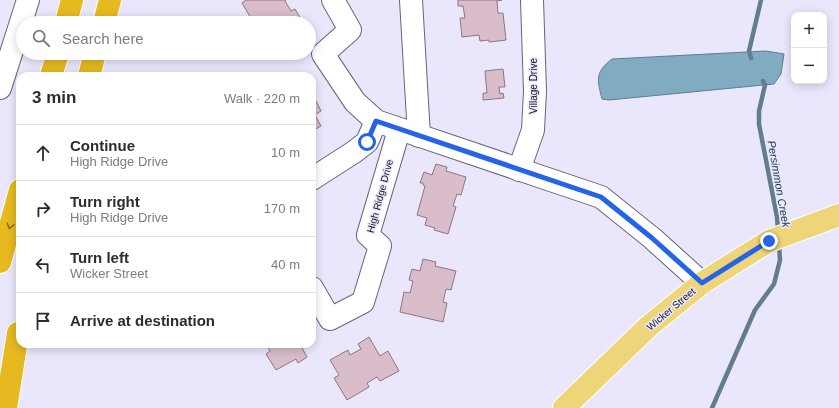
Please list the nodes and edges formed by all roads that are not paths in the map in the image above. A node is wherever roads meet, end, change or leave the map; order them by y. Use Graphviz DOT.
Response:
graph roads {
  1 [pos="28,0"];
  2 [pos="72,0"];
  3 [pos="110,0"];
  4 [pos="333,0"];
  5 [pos="411,0"];
  6 [pos="532,0"];
  7 [pos="23,16"];
  8 [pos="68,16"];
  9 [pos="106,16"];
  10 [pos="16,38"];
  11 [pos="56,60"];
  12 [pos="93,60"];
  13 [pos="53,72"];
  14 [pos="90,72"];
  15 [pos="0,88"];
  16 [pos="376,121"];
  17 [pos="399,130"];
  18 [pos="419,136"];
  19 [pos="519,170"];
  20 [pos="316,176"];
  21 [pos="16,204"];
  22 [pos="839,214"];
  23 [pos="0,262"];
  24 [pos="702,283"];
  25 [pos="316,295"];
  26 [pos="16,340"];
  27 [pos="16,348"];
  28 [pos="0,396"];
  29 [pos="6,408"];
  30 [pos="564,408"];
  1 -- 7 [label="street"];
  2 -- 8 [label="highway"];
  3 -- 9 [label="highway"];
  4 -- 16 [label="street"];
  5 -- 18 [label="street"];
  6 -- 19 [label="street, Village Drive"];
  10 -- 15 [label="street"];
  11 -- 13 [label="highway"];
  12 -- 14 [label="highway"];
  16 -- 17 [label="street"];
  16 -- 20 [label="street"];
  17 -- 18 [label="street"];
  17 -- 25 [label="street, High Ridge Drive"];
  18 -- 19 [label="street"];
  19 -- 24 [label="street"];
  21 -- 23 [label="highway, one-way"];
  22 -- 24 [label="main road, Wicker Street"];
  24 -- 30 [label="main road, Wicker Street"];
  26 -- 28 [label="highway"];
  27 -- 29 [label="highway"];
}
